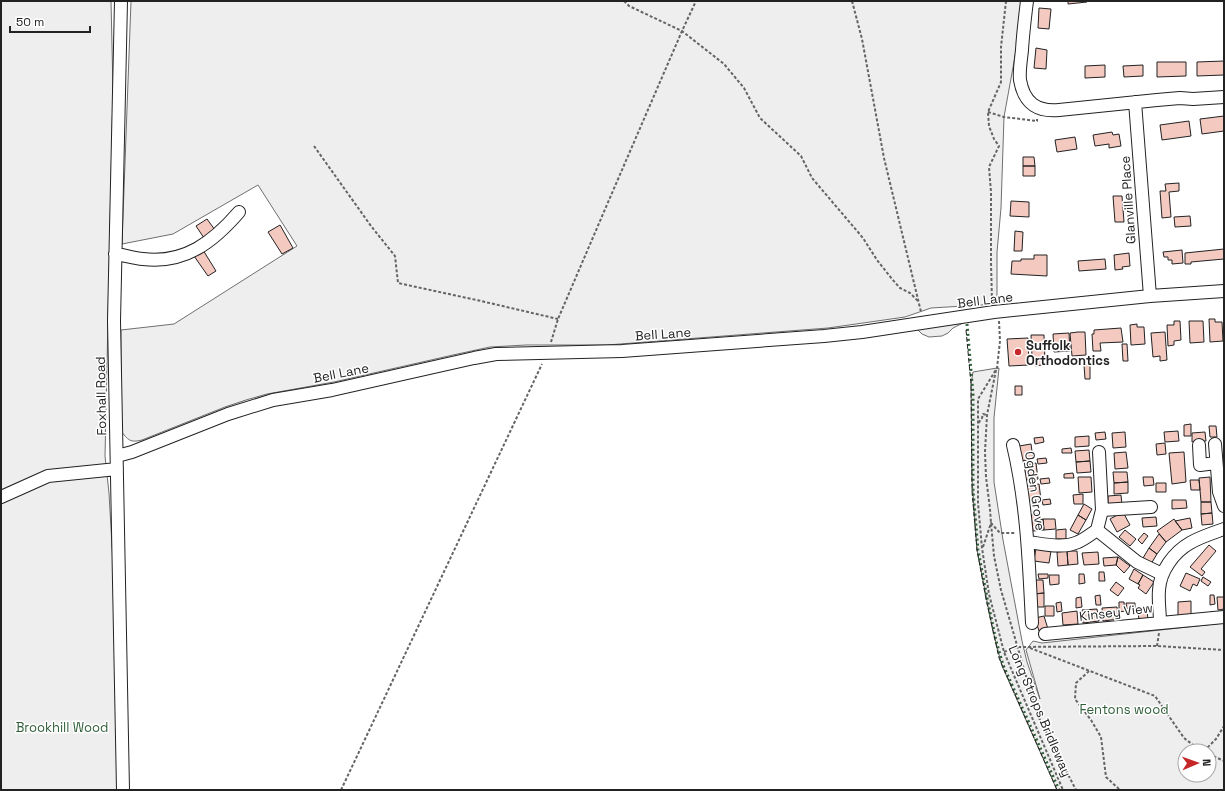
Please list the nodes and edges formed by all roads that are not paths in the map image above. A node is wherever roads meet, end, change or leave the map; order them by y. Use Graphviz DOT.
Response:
graph roads {
  1 [pos="122,1"];
  2 [pos="1027,1"];
  3 [pos="1224,97"];
  4 [pos="1135,102"];
  5 [pos="239,212"];
  6 [pos="115,254"];
  7 [pos="1224,291"];
  8 [pos="1150,296"];
  9 [pos="1199,444"];
  10 [pos="1215,444"];
  11 [pos="1014,445"];
  12 [pos="1099,452"];
  13 [pos="116,456"];
  14 [pos="1216,463"];
  15 [pos="117,469"];
  16 [pos="1,497"];
  17 [pos="1224,506"];
  18 [pos="1151,507"];
  19 [pos="1102,510"];
  20 [pos="1224,529"];
  21 [pos="1097,530"];
  22 [pos="1028,537"];
  23 [pos="1162,574"];
  24 [pos="1224,617"];
  25 [pos="1032,623"];
  26 [pos="1160,623"];
  27 [pos="1045,634"];
  28 [pos="123,790"];
  1 -- 6 [label="street, Foxhall Road"];
  2 -- 4 [label="street"];
  3 -- 4 [label="street"];
  4 -- 8 [label="street, Glanville Place"];
  5 -- 6 [label="street"];
  6 -- 13 [label="street, Foxhall Road"];
  7 -- 8 [label="street, Bell Lane"];
  8 -- 13 [label="street, Bell Lane"];
  9 -- 14 [label="street"];
  10 -- 14 [label="street"];
  11 -- 22 [label="street, Ogden Grove"];
  12 -- 19 [label="street"];
  13 -- 15 [label="street, Foxhall Road"];
  14 -- 17 [label="street"];
  15 -- 16 [label="street"];
  15 -- 28 [label="street, Foxhall Road"];
  18 -- 19 [label="street"];
  19 -- 21 [label="street"];
  20 -- 23 [label="street, Kinsey View"];
  21 -- 22 [label="street, Ogden Grove"];
  21 -- 23 [label="street"];
  22 -- 25 [label="street, Ogden Grove"];
  23 -- 26 [label="street, Kinsey View"];
  24 -- 26 [label="street"];
  26 -- 27 [label="street, Kinsey View"];
}
